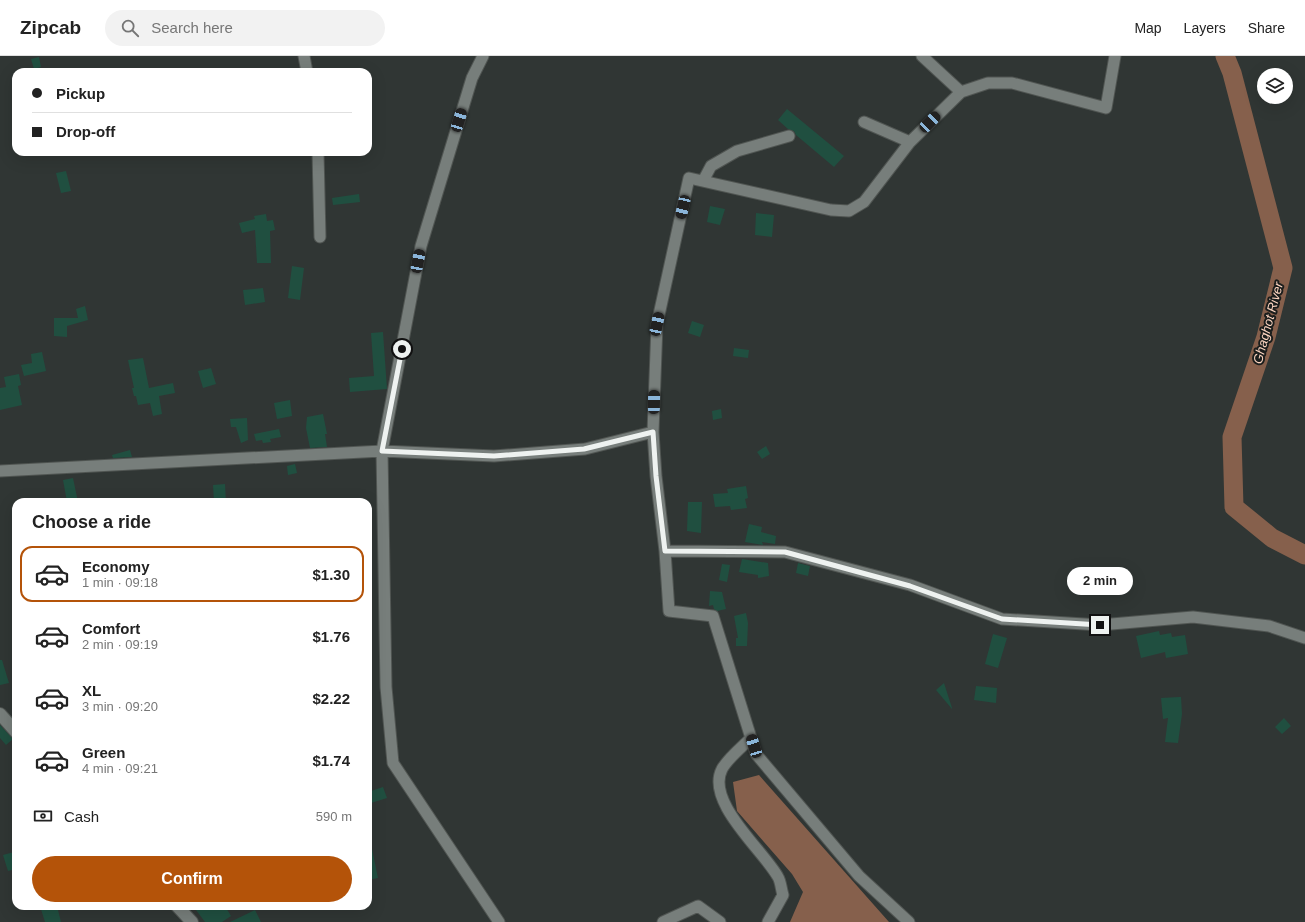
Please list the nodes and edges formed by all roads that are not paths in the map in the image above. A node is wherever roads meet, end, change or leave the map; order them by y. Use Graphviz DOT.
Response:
graph roads {
  1 [pos="304,56"];
  2 [pos="483,56"];
  3 [pos="922,56"];
  4 [pos="1115,56"];
  5 [pos="306,68"];
  6 [pos="961,92"];
  7 [pos="864,122"];
  8 [pos="789,136"];
  9 [pos="910,142"];
  10 [pos="318,156"];
  11 [pos="703,181"];
  12 [pos="320,238"];
  13 [pos="653,432"];
  14 [pos="382,451"];
  15 [pos="0,471"];
  16 [pos="665,551"];
  17 [pos="1305,638"];
  18 [pos="0,714"];
  19 [pos="12,728"];
  20 [pos="751,738"];
  21 [pos="181,910"];
  22 [pos="192,922"];
  23 [pos="499,922"];
  24 [pos="662,922"];
  25 [pos="720,922"];
  26 [pos="768,922"];
  27 [pos="909,922"];
  1 -- 5 [label="street"];
  2 -- 14 [label="street"];
  3 -- 6 [label="street"];
  4 -- 6 [label="street"];
  6 -- 9 [label="street"];
  7 -- 9 [label="street"];
  8 -- 11 [label="street"];
  9 -- 11 [label="street"];
  10 -- 12 [label="street"];
  11 -- 13 [label="street"];
  13 -- 14 [label="street"];
  13 -- 16 [label="street"];
  14 -- 15 [label="street"];
  14 -- 23 [label="street"];
  16 -- 17 [label="street"];
  16 -- 20 [label="street"];
  18 -- 19 [label="street"];
  20 -- 26 [label="street"];
  20 -- 27 [label="street"];
  21 -- 22 [label="street"];
  24 -- 25 [label="street"];
}
